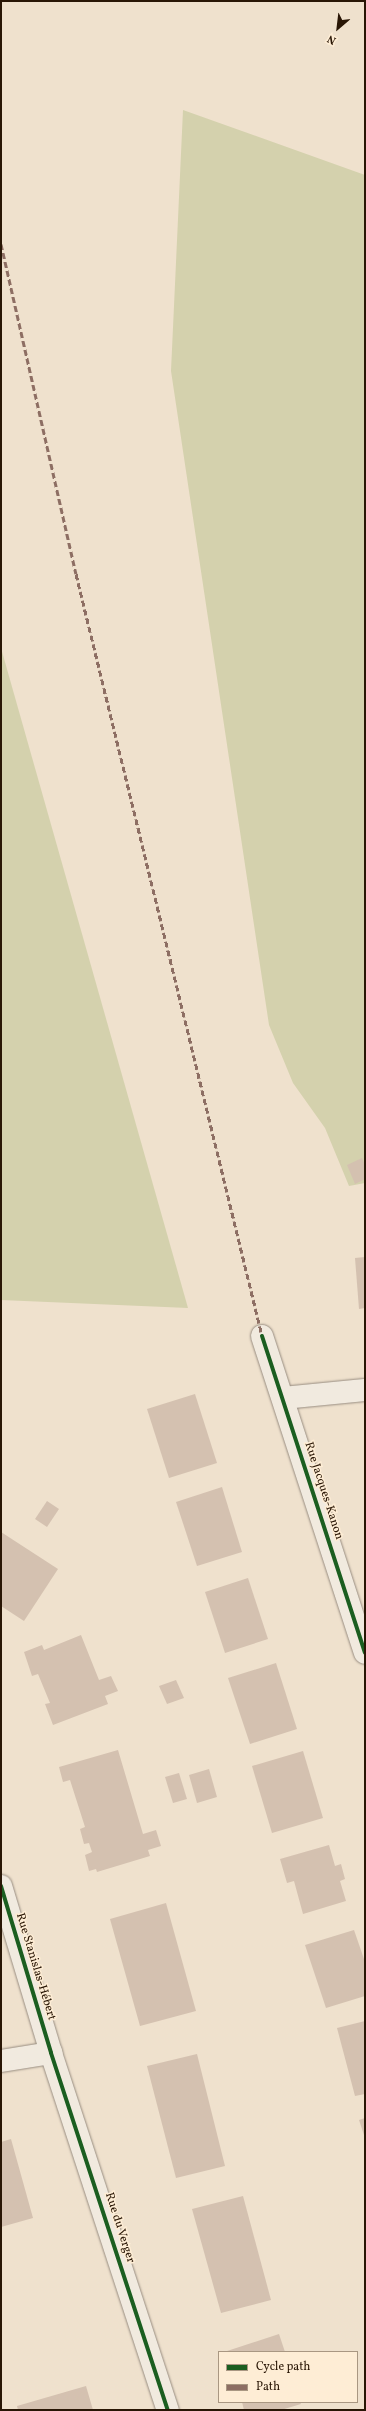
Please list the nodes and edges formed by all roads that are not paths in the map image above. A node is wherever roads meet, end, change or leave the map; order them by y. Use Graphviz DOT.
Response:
graph roads {
  1 [pos="262,1336"];
  2 [pos="365,1390"];
  3 [pos="283,1398"];
  4 [pos="365,1653"];
  5 [pos="1,1886"];
  6 [pos="51,2053"];
  7 [pos="1,2061"];
  8 [pos="168,2410"];
  1 -- 3 [label="street, Rue Jacques-Kanon"];
  2 -- 3 [label="street"];
  3 -- 4 [label="street, Rue Jacques-Kanon"];
  5 -- 6 [label="street, Rue Stanislas-Hébert"];
  6 -- 7 [label="street"];
  6 -- 8 [label="street, Rue du Verger"];
}
